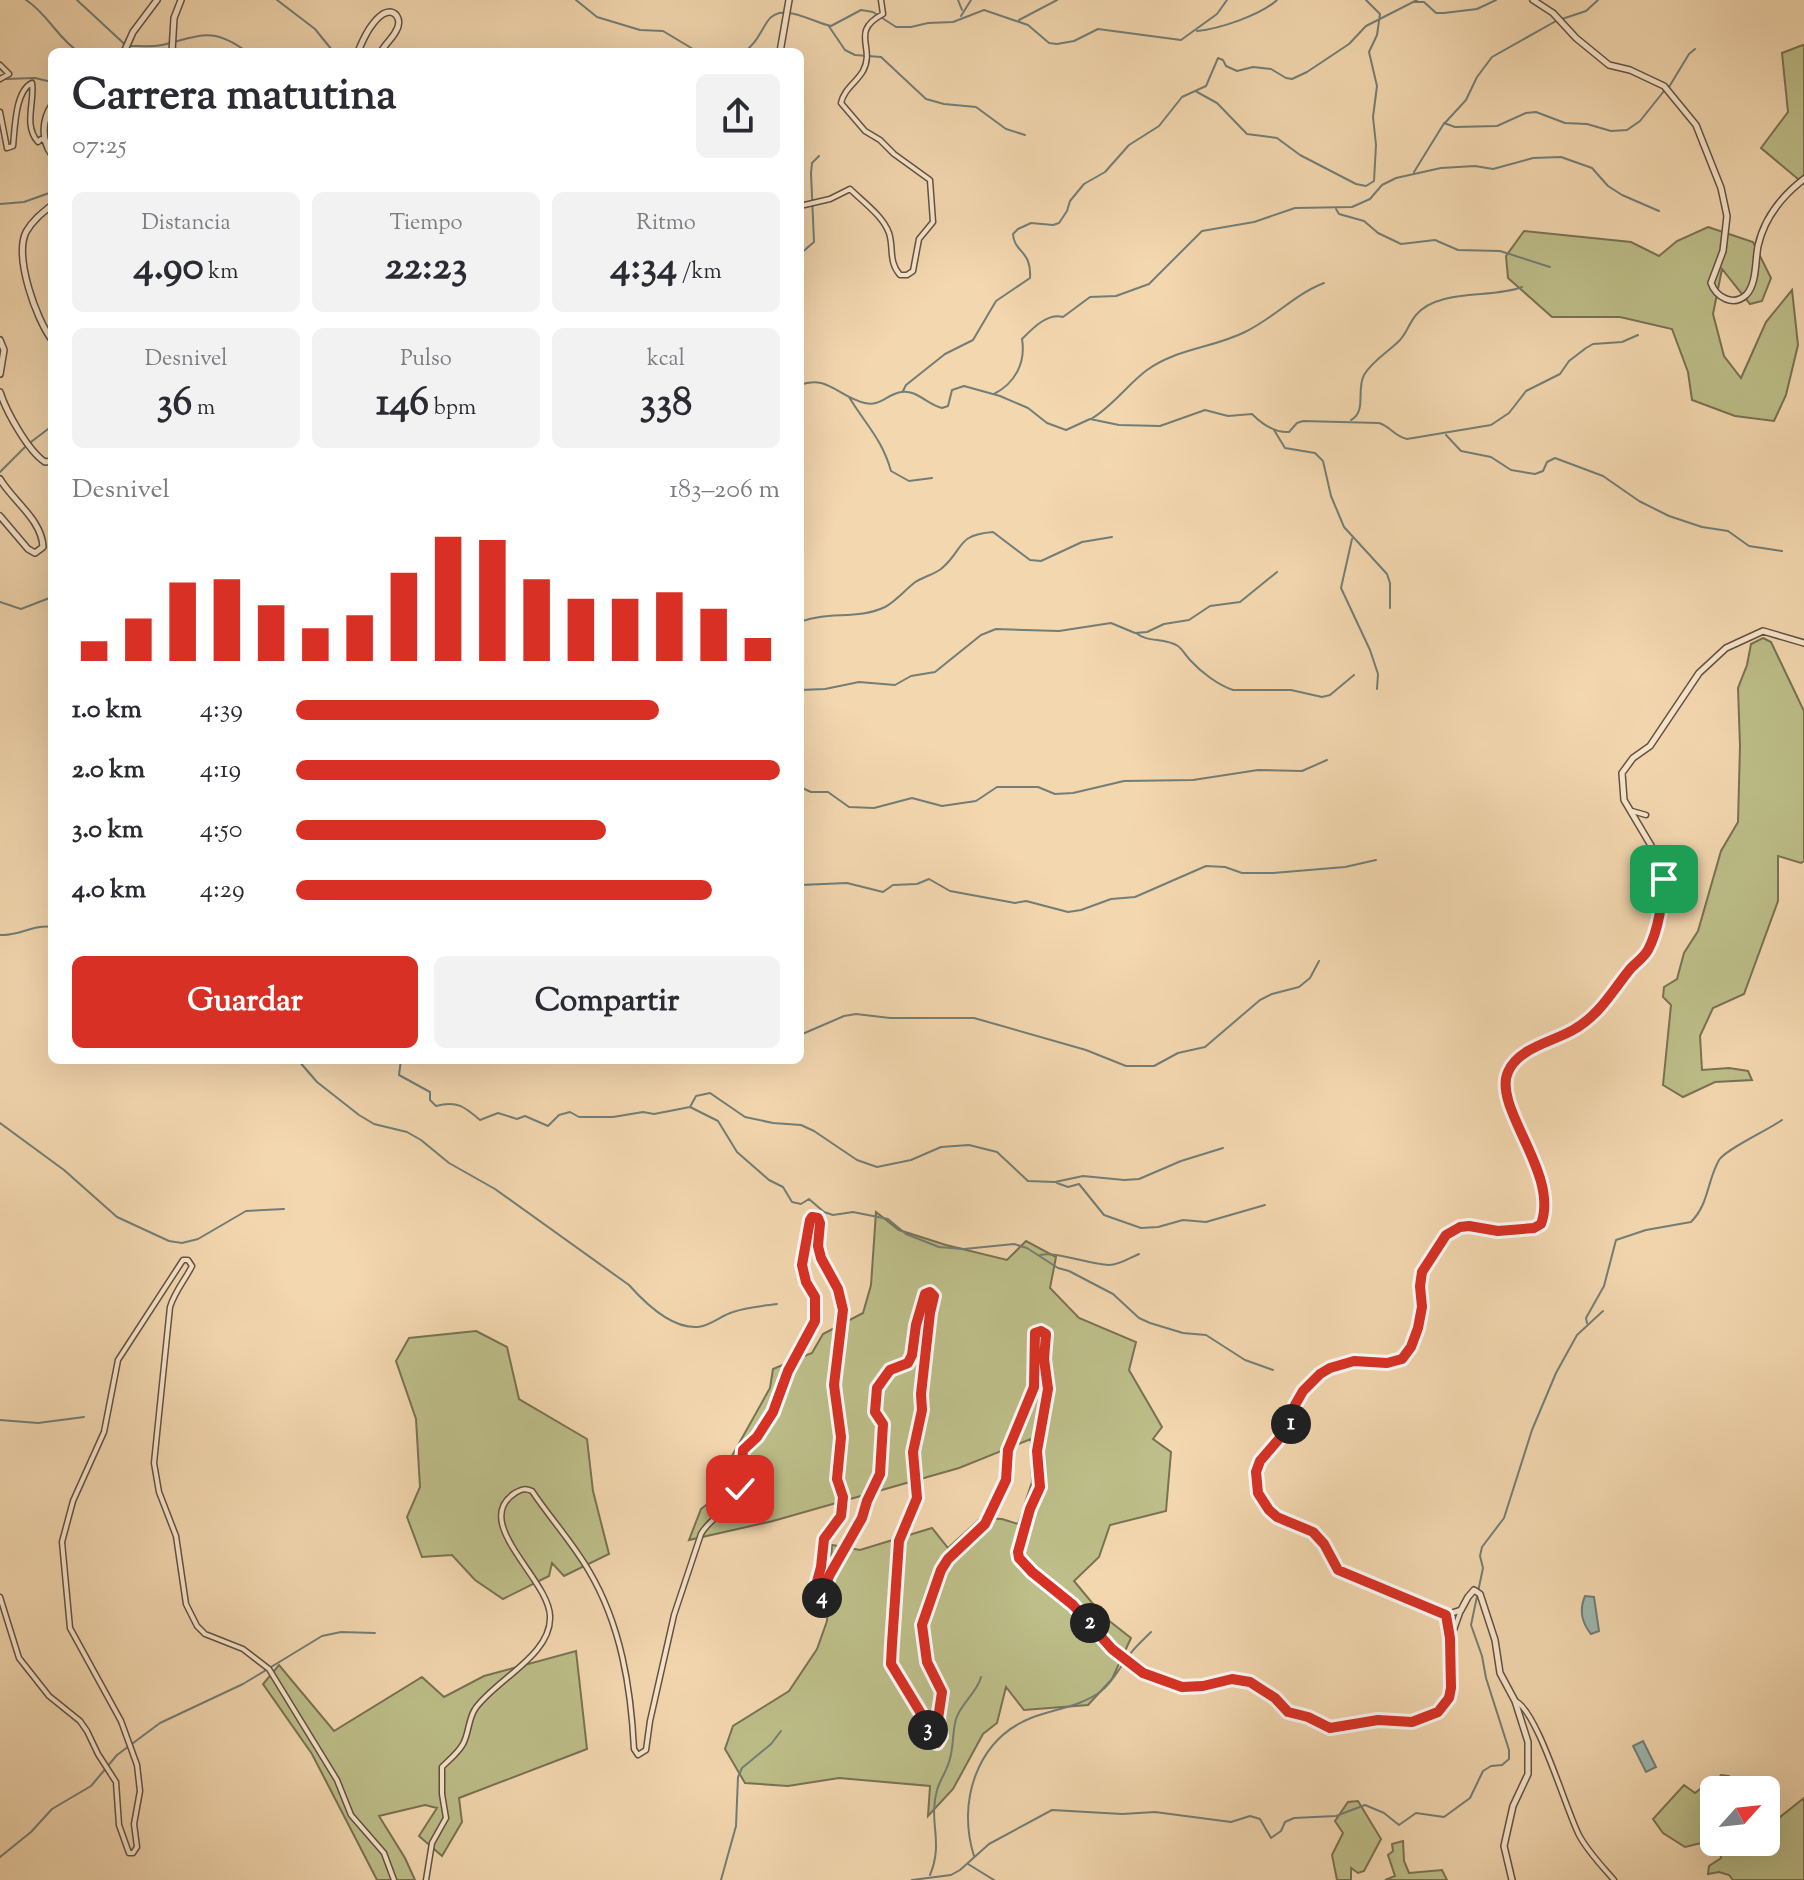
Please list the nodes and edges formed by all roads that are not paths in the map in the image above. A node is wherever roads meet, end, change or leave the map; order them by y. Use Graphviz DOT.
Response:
graph roads {
  1 [pos="157,0"];
  2 [pos="181,0"];
  3 [pos="789,0"];
  4 [pos="881,0"];
  5 [pos="1533,0"];
  6 [pos="126,48"];
  7 [pos="172,48"];
  8 [pos="360,48"];
  9 [pos="384,48"];
  10 [pos="781,48"];
  11 [pos="0,65"];
  12 [pos="0,79"];
  13 [pos="48,111"];
  14 [pos="0,112"];
  15 [pos="45,141"];
  16 [pos="48,147"];
  17 [pos="1804,179"];
  18 [pos="804,205"];
  19 [pos="48,208"];
  20 [pos="48,334"];
  21 [pos="0,340"];
  22 [pos="0,374"];
  23 [pos="0,392"];
  24 [pos="48,462"];
  25 [pos="0,479"];
  26 [pos="0,516"];
  27 [pos="1804,643"];
  28 [pos="1629,810"];
  29 [pos="1646,815"];
  30 [pos="0,1597"];
  31 [pos="1461,1610"];
  32 [pos="1446,1615"];
  33 [pos="1450,1638"];
  34 [pos="1515,1701"];
  35 [pos="394,1880"];
  36 [pos="426,1880"];
  37 [pos="1512,1880"];
  38 [pos="1614,1880"];
  1 -- 6 [label="street"];
  2 -- 7 [label="street"];
  3 -- 10 [label="street"];
  4 -- 18 [label="street"];
  5 -- 17 [label="street"];
  8 -- 9 [label="street"];
  11 -- 12 [label="street"];
  13 -- 15 [label="street"];
  14 -- 15 [label="street"];
  15 -- 16 [label="street"];
  19 -- 20 [label="street"];
  21 -- 22 [label="street"];
  23 -- 24 [label="street"];
  25 -- 26 [label="street"];
  27 -- 28 [label="street"];
  28 -- 29 [label="street"];
  28 -- 32 [label="street"];
  30 -- 35 [label="street"];
  31 -- 32 [label="street"];
  31 -- 33 [label="street"];
  31 -- 34 [label="street"];
  32 -- 33 [label="street"];
  33 -- 36 [label="street"];
  34 -- 37 [label="street"];
  34 -- 38 [label="street"];
}
